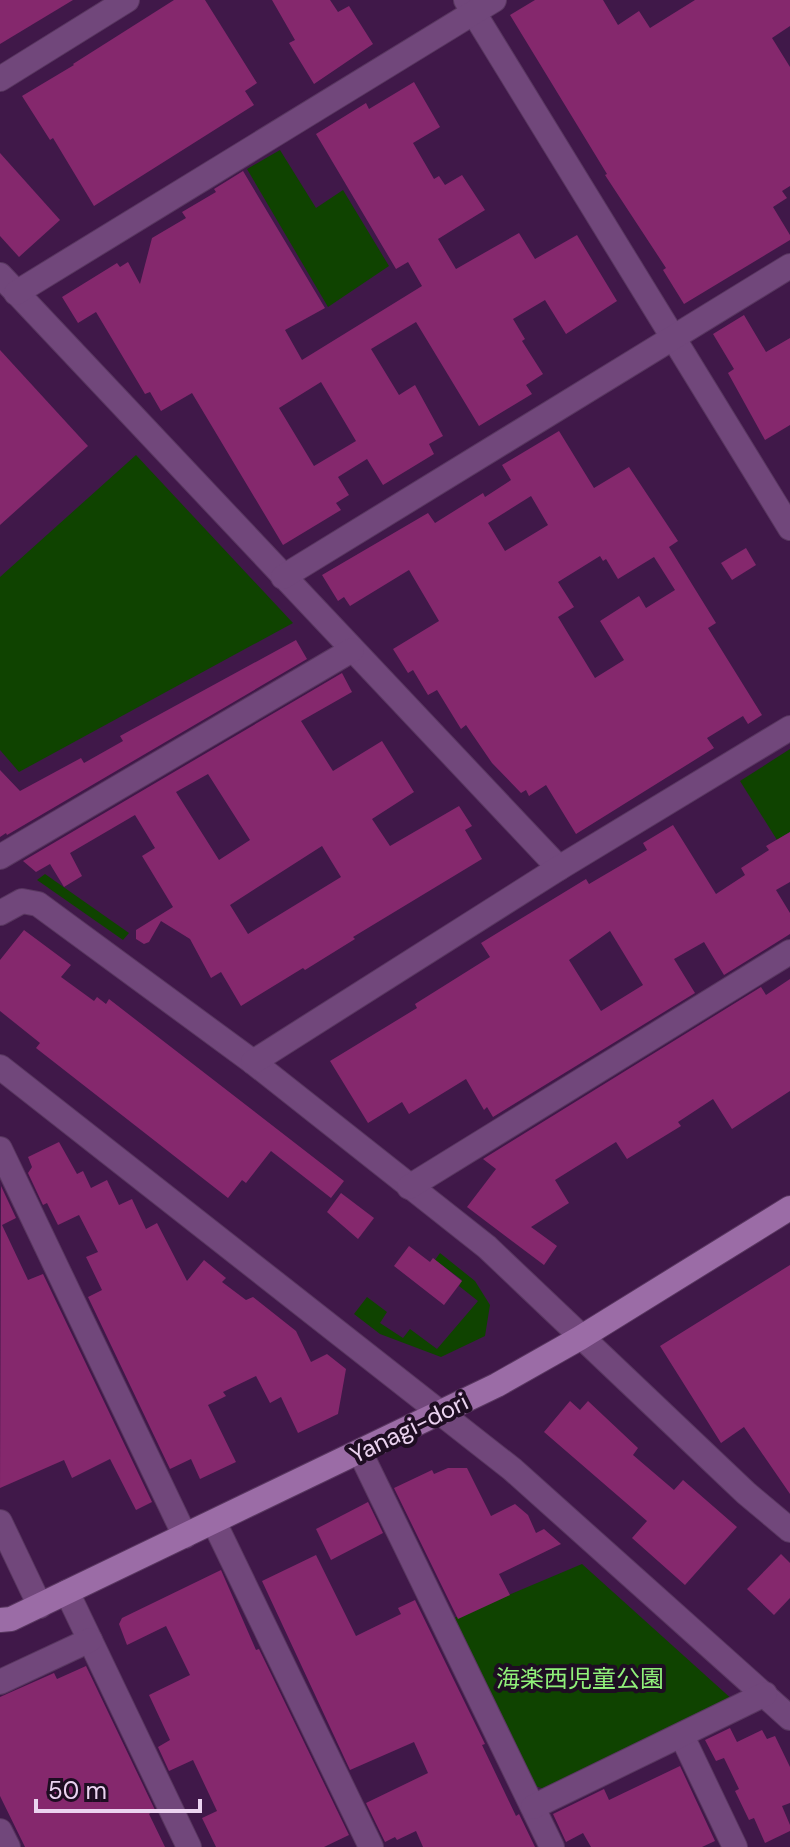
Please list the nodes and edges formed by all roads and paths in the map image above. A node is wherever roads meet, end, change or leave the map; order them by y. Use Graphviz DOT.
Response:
graph roads {
  1 [pos="127,0"];
  2 [pos="478,4"];
  3 [pos="0,79"];
  4 [pos="790,266"];
  5 [pos="8,284"];
  6 [pos="673,337"];
  7 [pos="790,528"];
  8 [pos="283,577"];
  9 [pos="352,650"];
  10 [pos="790,728"];
  11 [pos="0,857"];
  12 [pos="559,868"];
  13 [pos="4,903"];
  14 [pos="790,952"];
  15 [pos="253,1062"];
  16 [pos="0,1067"];
  17 [pos="0,1149"];
  18 [pos="409,1187"];
  19 [pos="790,1208"];
  20 [pos="580,1338"];
  21 [pos="441,1413"];
  22 [pos="360,1452"];
  23 [pos="0,1522"];
  24 [pos="214,1522"];
  25 [pos="790,1530"];
  26 [pos="185,1536"];
  27 [pos="9,1564"];
  28 [pos="67,1592"];
  29 [pos="40,1606"];
  30 [pos="4,1624"];
  31 [pos="90,1640"];
  32 [pos="0,1682"];
  33 [pos="765,1694"];
  34 [pos="790,1718"];
  35 [pos="682,1736"];
  36 [pos="533,1807"];
  37 [pos="0,1831"];
  38 [pos="8,1847"];
  39 [pos="189,1847"];
  40 [pos="371,1847"];
  41 [pos="552,1847"];
  42 [pos="735,1847"];
  1 -- 3 [label="street"];
  2 -- 5 [label="street"];
  2 -- 6 [label="street"];
  4 -- 6 [label="street"];
  5 -- 8 [label="street"];
  6 -- 7 [label="street"];
  6 -- 8 [label="street"];
  8 -- 9 [label="street"];
  9 -- 11 [label="street"];
  9 -- 12 [label="street"];
  10 -- 12 [label="street"];
  12 -- 15 [label="street"];
  13 -- 15 [label="street"];
  14 -- 18 [label="street"];
  15 -- 18 [label="street"];
  16 -- 21 [label="street"];
  17 -- 26 [label="street"];
  18 -- 20 [label="street"];
  19 -- 20 [label="main road, Yanagi-dori"];
  20 -- 21 [label="main road, Yanagi-dori"];
  20 -- 25 [label="street"];
  21 -- 22 [label="main road, Yanagi-dori"];
  21 -- 33 [label="street"];
  22 -- 24 [label="main road, Yanagi-dori"];
  22 -- 36 [label="street"];
  23 -- 27 [label="street"];
  24 -- 26 [label="main road, Yanagi-dori"];
  24 -- 40 [label="street"];
  26 -- 28 [label="main road, Yanagi-dori"];
  27 -- 29 [label="street"];
  28 -- 29 [label="main road, Yanagi-dori"];
  28 -- 31 [label="street"];
  29 -- 30 [label="main road, Yanagi-dori"];
  31 -- 32 [label="street"];
  31 -- 39 [label="street"];
  33 -- 34 [label="street"];
  33 -- 35 [label="street"];
  35 -- 36 [label="street"];
  35 -- 42 [label="street"];
  36 -- 41 [label="street"];
  37 -- 38 [label="street"];
}
